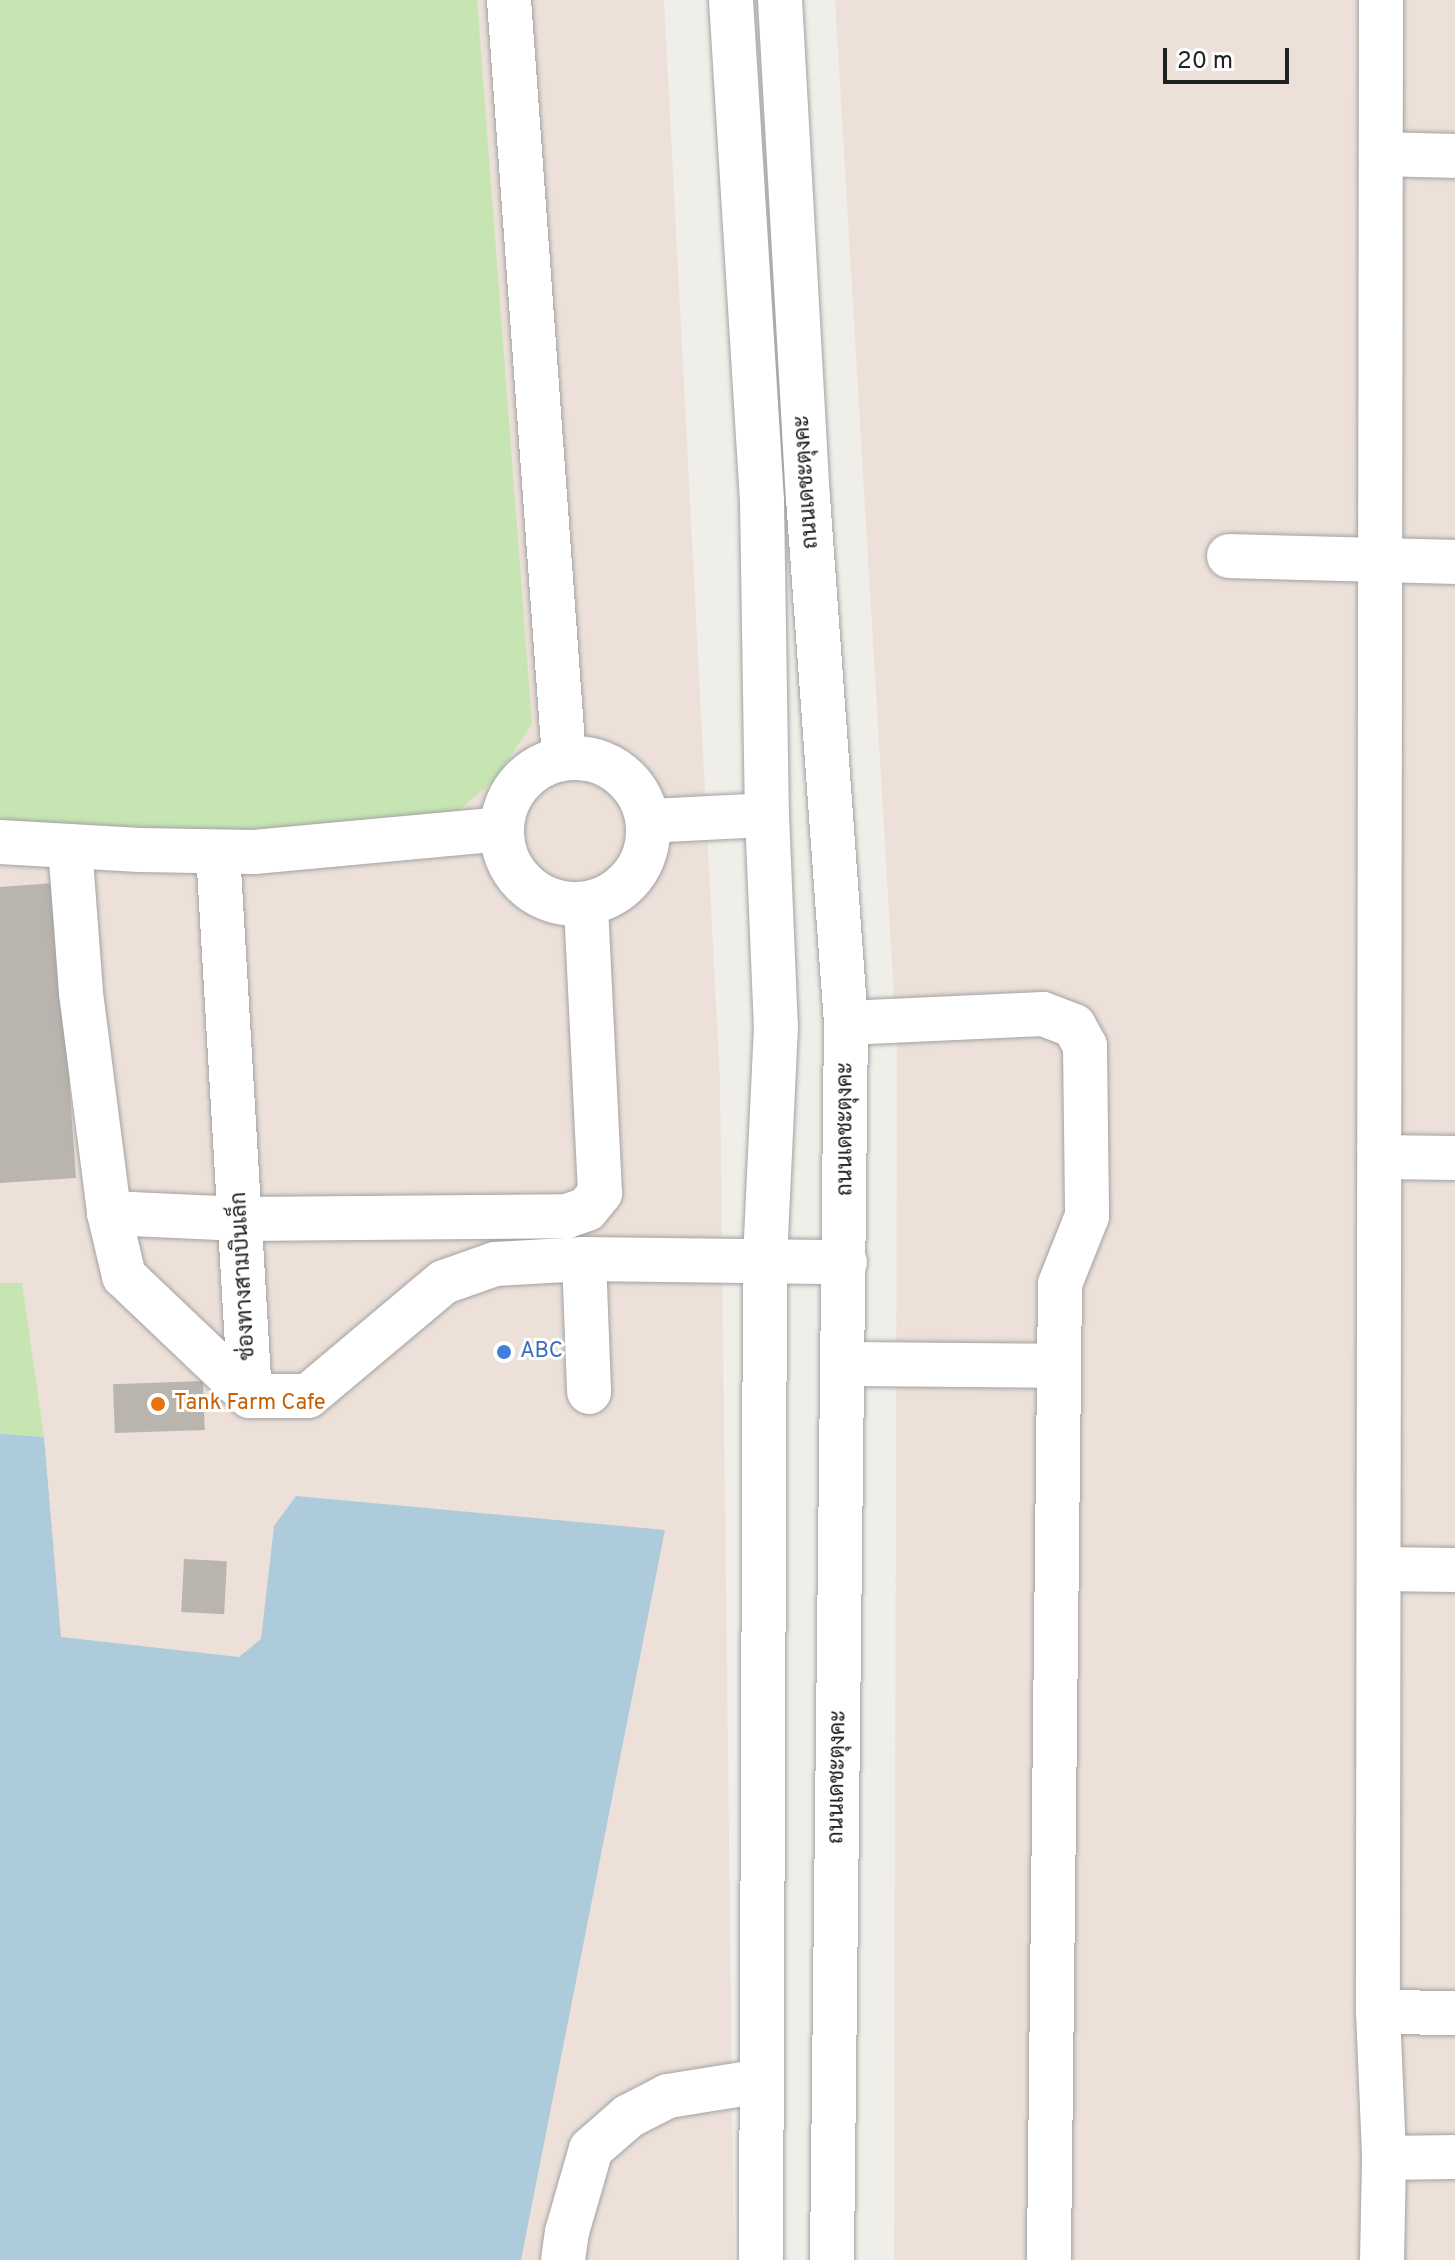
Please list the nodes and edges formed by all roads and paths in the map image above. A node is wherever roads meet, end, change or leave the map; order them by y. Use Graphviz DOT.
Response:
graph roads {
  1 [pos="509,0"];
  2 [pos="731,0"];
  3 [pos="780,0"];
  4 [pos="1381,0"];
  5 [pos="1381,154"];
  6 [pos="1455,156"];
  7 [pos="1229,556"];
  8 [pos="1455,562"];
  9 [pos="1381,563"];
  10 [pos="564,758"];
  11 [pos="767,815"];
  12 [pos="648,821"];
  13 [pos="501,829"];
  14 [pos="0,842"];
  15 [pos="70,846"];
  16 [pos="218,852"];
  17 [pos="586,905"];
  18 [pos="846,1023"];
  19 [pos="1380,1157"];
  20 [pos="1455,1158"];
  21 [pos="109,1213"];
  22 [pos="242,1219"];
  23 [pos="584,1259"];
  24 [pos="845,1262"];
  25 [pos="765,1263"];
  26 [pos="842,1364"];
  27 [pos="1059,1366"];
  28 [pos="589,1392"];
  29 [pos="250,1396"];
  30 [pos="1379,1569"];
  31 [pos="1455,1570"];
  32 [pos="1378,2012"];
  33 [pos="1455,2013"];
  34 [pos="762,2081"];
  35 [pos="1455,2157"];
  36 [pos="1384,2158"];
  37 [pos="563,2260"];
  38 [pos="761,2260"];
  39 [pos="832,2260"];
  40 [pos="1049,2260"];
  41 [pos="1382,2260"];
  1 -- 10 [label="street"];
  2 -- 11 [label="street, ถนนเดชะตุงคะ"];
  3 -- 18 [label="street, ถนนเดชะตุงคะ"];
  4 -- 5 [label="street"];
  5 -- 6 [label="street"];
  5 -- 9 [label="street"];
  7 -- 9 [label="street"];
  8 -- 9 [label="street"];
  9 -- 19 [label="street"];
  10 -- 12 [label="street"];
  10 -- 13 [label="street"];
  11 -- 12 [label="street"];
  11 -- 25 [label="street, ถนนเดชะตุงคะ"];
  12 -- 17 [label="street"];
  13 -- 16 [label="street"];
  13 -- 17 [label="street"];
  14 -- 15 [label="street"];
  15 -- 16 [label="street"];
  15 -- 21 [label="street"];
  16 -- 22 [label="street, ช่องทางสามบินเล็ก"];
  17 -- 22 [label="street"];
  18 -- 24 [label="street, ถนนเดชะตุงคะ"];
  18 -- 27 [label="street"];
  19 -- 20 [label="street"];
  19 -- 30 [label="street"];
  21 -- 22 [label="street"];
  21 -- 29 [label="street"];
  22 -- 29 [label="street, ช่องทางสามบินเล็ก"];
  23 -- 25 [label="street"];
  23 -- 28 [label="street"];
  23 -- 29 [label="street"];
  24 -- 25 [label="street"];
  24 -- 26 [label="street, ถนนเดชะตุงคะ"];
  25 -- 34 [label="street, ถนนเดชะตุงคะ"];
  26 -- 27 [label="street"];
  26 -- 39 [label="street, ถนนเดชะตุงคะ"];
  27 -- 40 [label="street"];
  30 -- 31 [label="street"];
  30 -- 32 [label="street"];
  32 -- 33 [label="street"];
  32 -- 36 [label="street"];
  34 -- 37 [label="street"];
  34 -- 38 [label="street, ถนนเดชะตุงคะ"];
  35 -- 36 [label="street"];
  36 -- 41 [label="street"];
}
